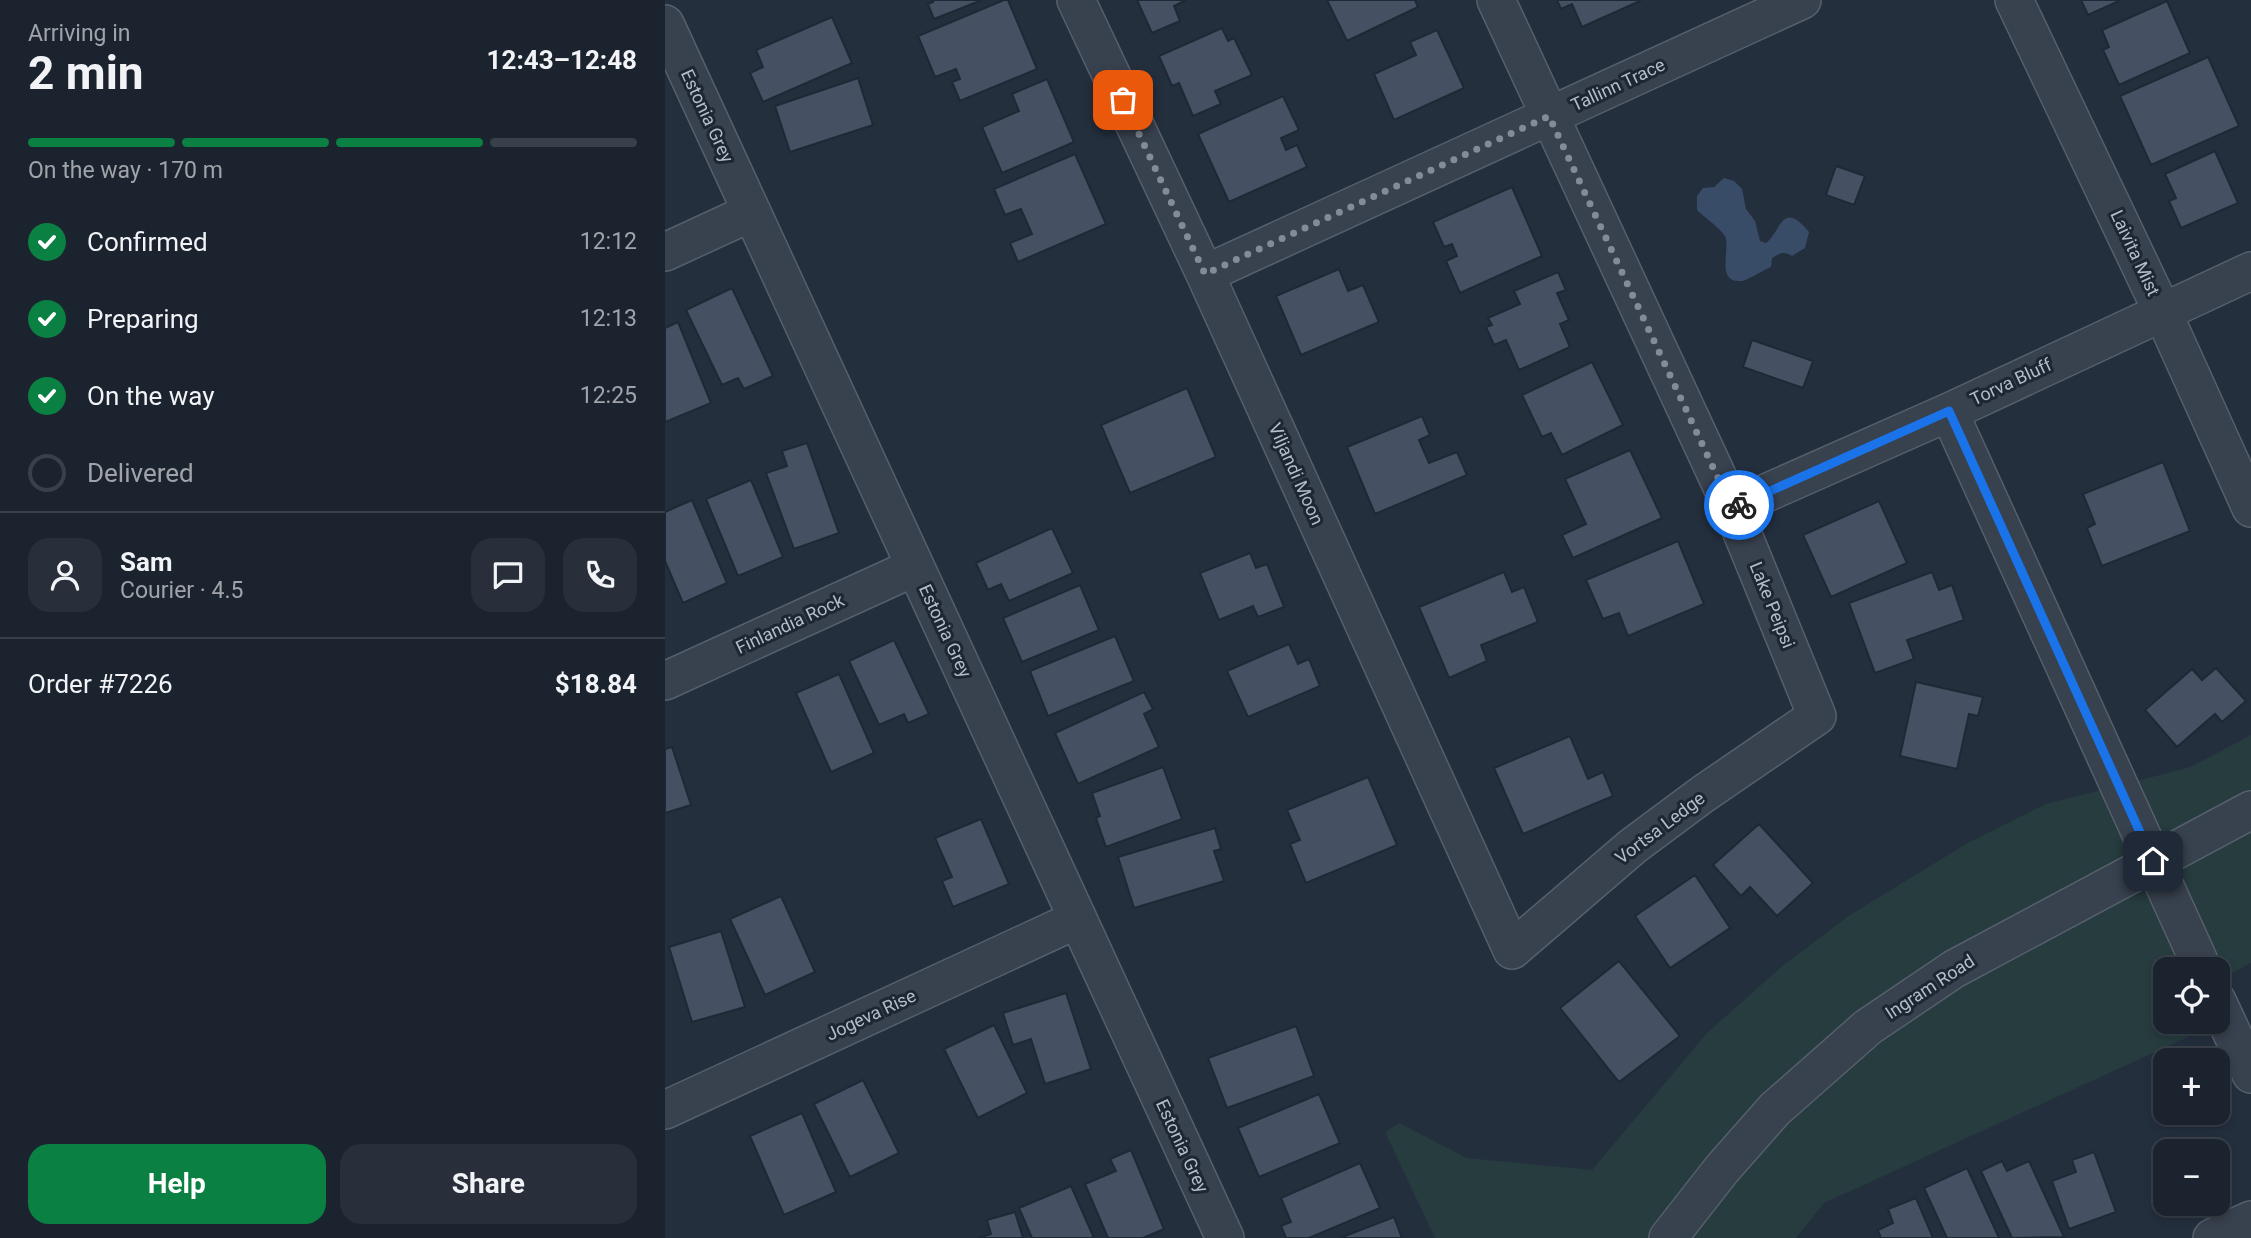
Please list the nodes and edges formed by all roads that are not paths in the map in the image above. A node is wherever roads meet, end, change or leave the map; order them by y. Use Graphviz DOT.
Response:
graph roads {
  1 [pos="1076,0"];
  2 [pos="1496,0"];
  3 [pos="1802,0"];
  4 [pos="2014,0"];
  5 [pos="1758,9"];
  6 [pos="665,24"];
  7 [pos="1549,116"];
  8 [pos="752,212"];
  9 [pos="665,252"];
  10 [pos="2251,271"];
  11 [pos="1205,274"];
  12 [pos="2162,312"];
  13 [pos="1949,411"];
  14 [pos="1732,508"];
  15 [pos="2251,508"];
  16 [pos="915,567"];
  17 [pos="665,681"];
  18 [pos="1817,716"];
  19 [pos="2251,810"];
  20 [pos="2153,861"];
  21 [pos="1078,919"];
  22 [pos="1512,950"];
  23 [pos="2197,957"];
  24 [pos="2230,1029"];
  25 [pos="2251,1074"];
  26 [pos="665,1110"];
  27 [pos="2251,1220"];
  28 [pos="1225,1238"];
  29 [pos="1668,1238"];
  30 [pos="2212,1238"];
  1 -- 11 [label="street, Viljandi Moon"];
  2 -- 7 [label="street, Lake Peipsi"];
  3 -- 5 [label="street, Tallinn Trace"];
  4 -- 12 [label="street, Laivita Mist"];
  5 -- 7 [label="street, Tallinn Trace"];
  6 -- 8 [label="street, Estonia Grey"];
  7 -- 11 [label="street, Tallinn Trace"];
  7 -- 14 [label="street, Lake Peipsi"];
  8 -- 9 [label="street"];
  8 -- 16 [label="street, Estonia Grey"];
  10 -- 12 [label="street, Torva Bluff"];
  11 -- 22 [label="street, Viljandi Moon"];
  12 -- 13 [label="street, Torva Bluff"];
  12 -- 15 [label="street, Laivita Mist"];
  13 -- 14 [label="street, Torva Bluff"];
  13 -- 20 [label="street"];
  14 -- 18 [label="street, Lake Peipsi"];
  16 -- 17 [label="street, Finlandia Rock"];
  16 -- 21 [label="street, Estonia Grey"];
  18 -- 22 [label="street, Vortsa Ledge"];
  19 -- 20 [label="street, Ingram Road"];
  20 -- 23 [label="street"];
  20 -- 29 [label="street, Ingram Road"];
  21 -- 26 [label="street, Jogeva Rise"];
  21 -- 28 [label="street, Estonia Grey"];
  24 -- 25 [label="street"];
  27 -- 30 [label="street"];
}
